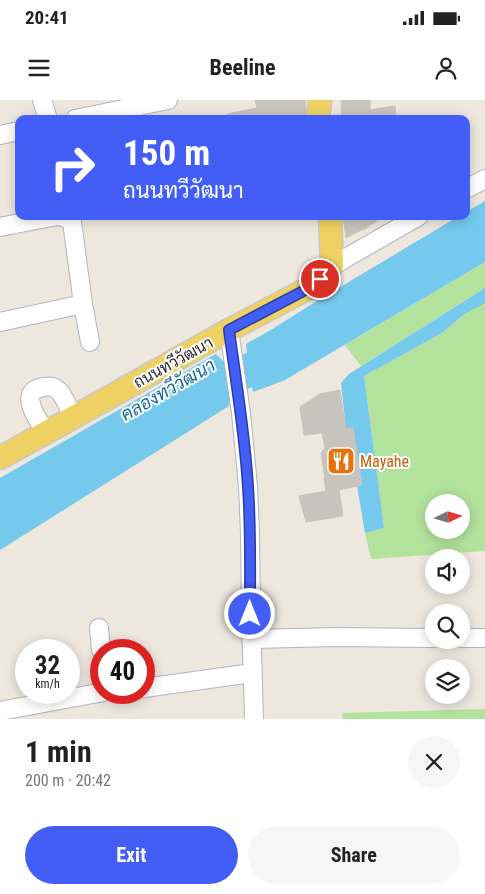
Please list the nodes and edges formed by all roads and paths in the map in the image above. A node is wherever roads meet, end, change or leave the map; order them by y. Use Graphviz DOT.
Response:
graph roads {
  1 [pos="42,100"];
  2 [pos="168,100"];
  3 [pos="320,100"];
  4 [pos="47,115"];
  5 [pos="94,115"];
  6 [pos="318,115"];
  7 [pos="15,132"];
  8 [pos="0,135"];
  9 [pos="485,178"];
  10 [pos="470,186"];
  11 [pos="36,220"];
  12 [pos="70,220"];
  13 [pos="330,220"];
  14 [pos="412,220"];
  15 [pos="0,227"];
  16 [pos="332,266"];
  17 [pos="83,304"];
  18 [pos="0,322"];
  19 [pos="230,337"];
  20 [pos="90,342"];
  21 [pos="74,418"];
  22 [pos="46,433"];
  23 [pos="0,458"];
  24 [pos="99,628"];
  25 [pos="251,638"];
  26 [pos="425,638"];
  27 [pos="470,638"];
  28 [pos="485,638"];
  29 [pos="100,639"];
  30 [pos="252,672"];
  31 [pos="155,686"];
  32 [pos="90,695"];
  33 [pos="0,711"];
  34 [pos="254,719"];
  1 -- 4 [label="street"];
  2 -- 5 [label="street"];
  3 -- 6 [label="main road"];
  7 -- 8 [label="street"];
  9 -- 10 [label="street"];
  11 -- 15 [label="street"];
  12 -- 17 [label="street"];
  13 -- 16 [label="main road"];
  14 -- 16 [label="street, ถนนทวีวัฒนา"];
  16 -- 19 [label="main road, ถนนทวีวัฒนา"];
  17 -- 18 [label="street"];
  17 -- 20 [label="street"];
  19 -- 21 [label="main road, ถนนทวีวัฒนา"];
  19 -- 25 [label="street"];
  21 -- 22 [label="main road, ถนนทวีวัฒนา"];
  21 -- 22 [label="street"];
  22 -- 23 [label="main road, ถนนทวีวัฒนา"];
  24 -- 29 [label="street"];
  25 -- 26 [label="street"];
  25 -- 30 [label="street"];
  27 -- 28 [label="street"];
  30 -- 31 [label="street"];
  30 -- 34 [label="street"];
  32 -- 33 [label="street"];
}
